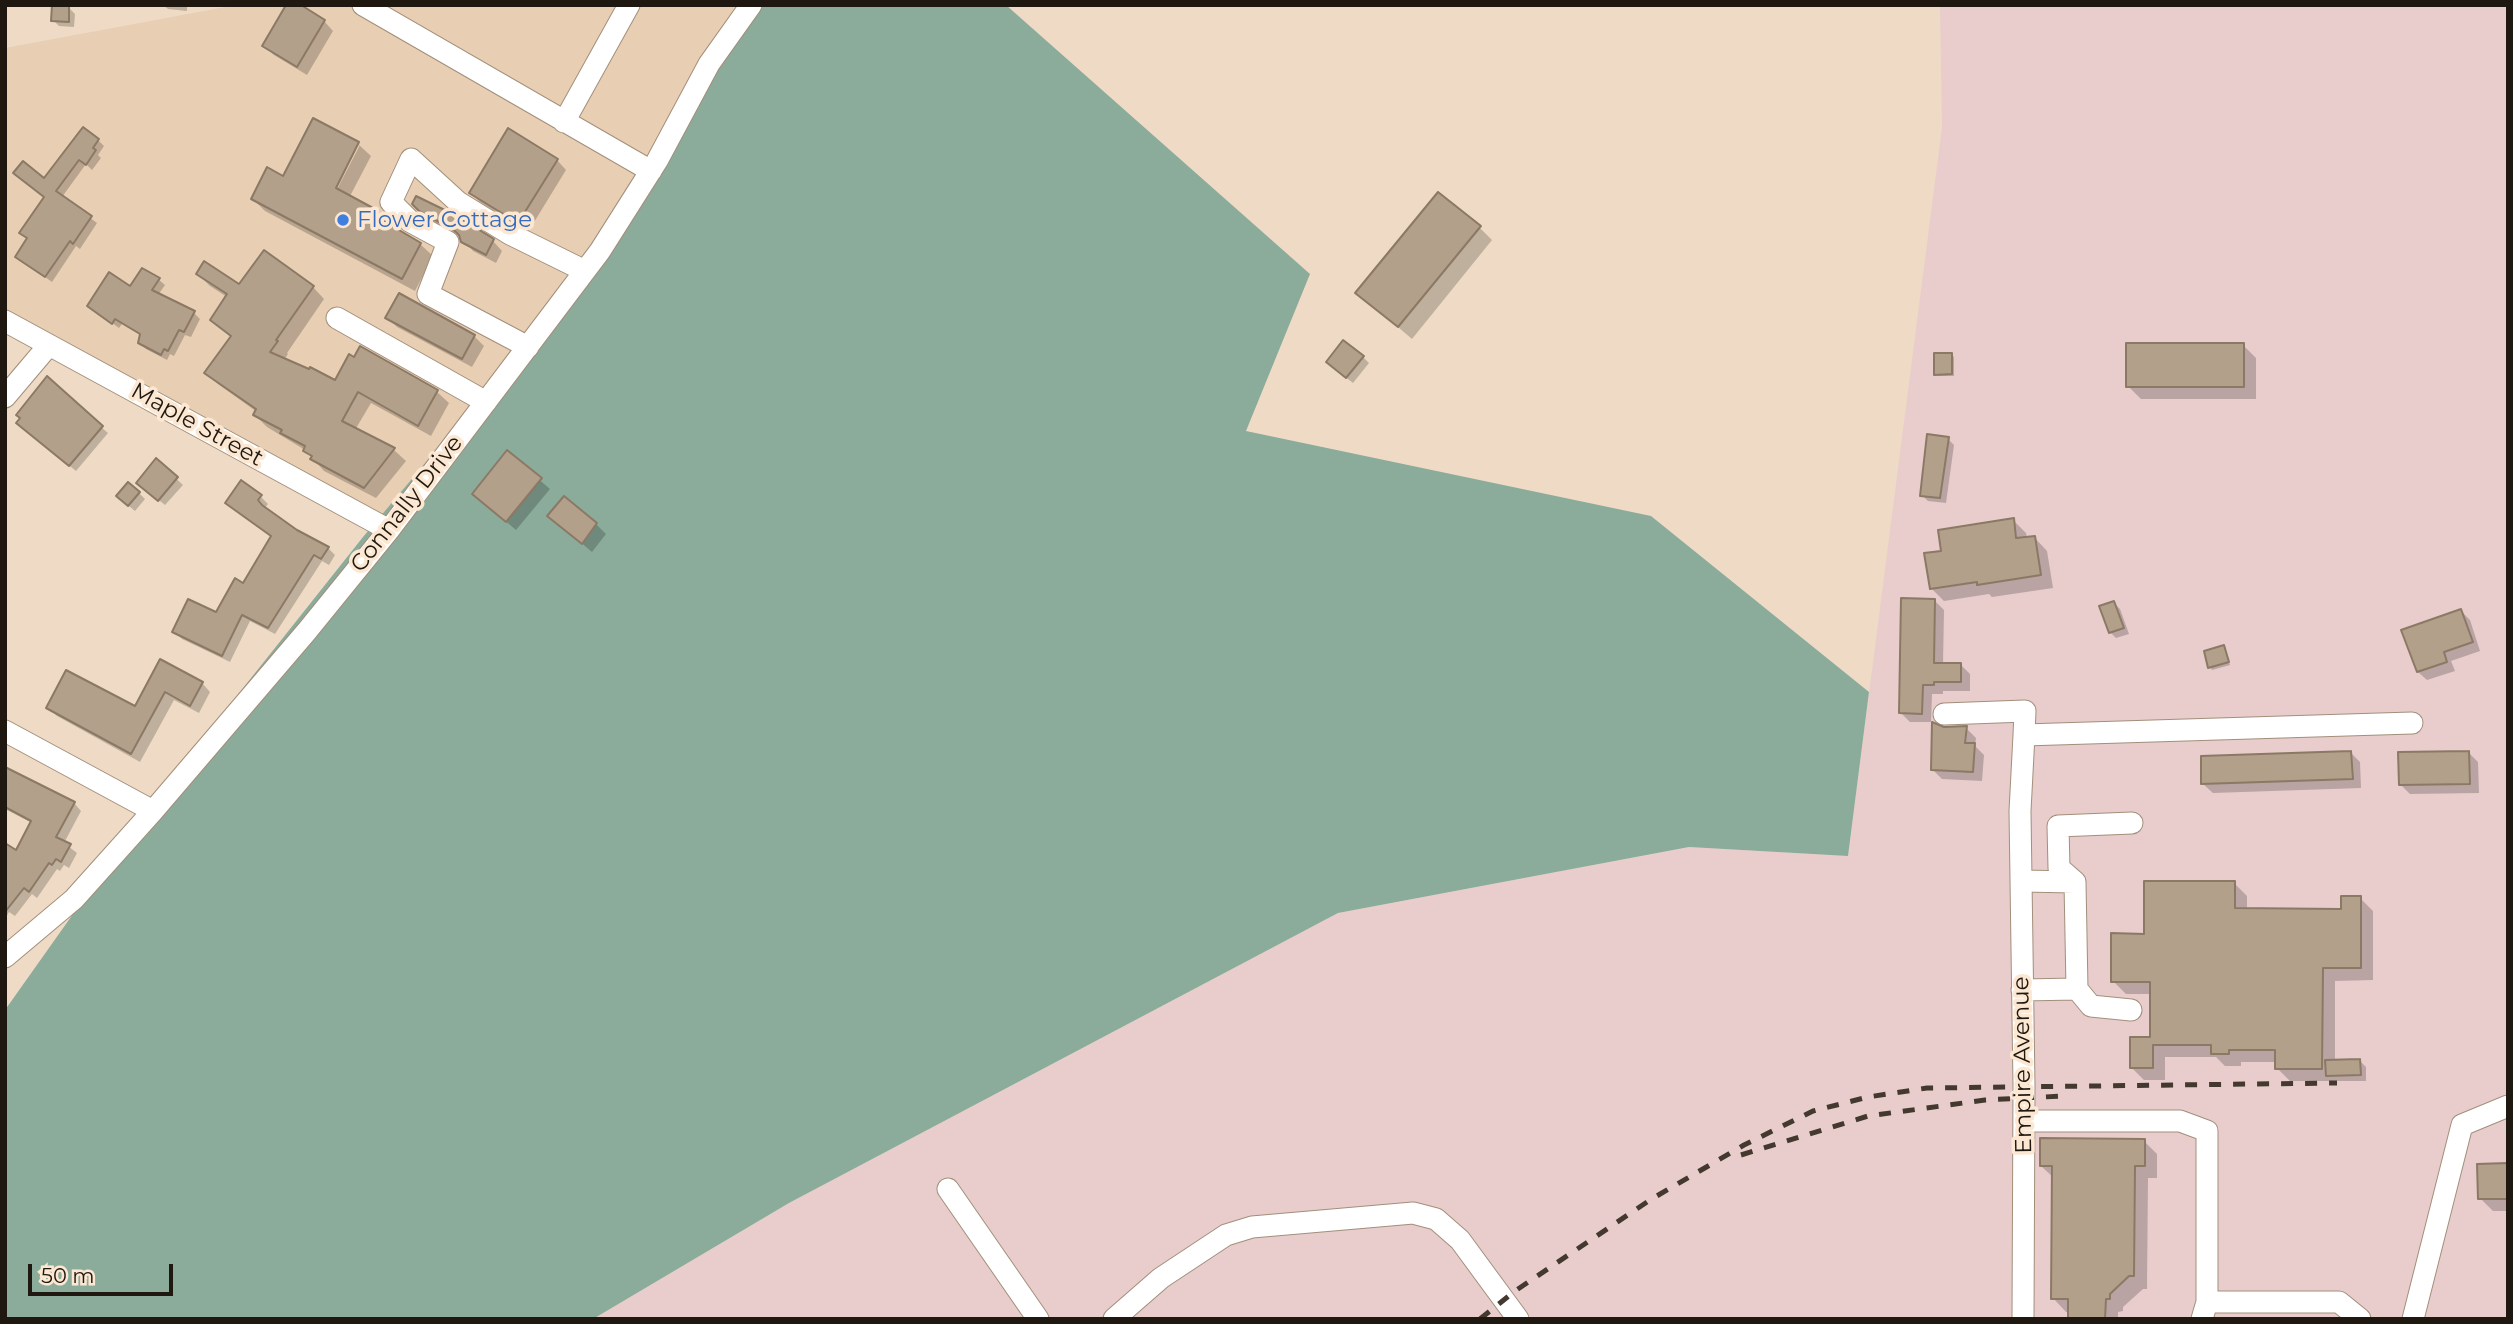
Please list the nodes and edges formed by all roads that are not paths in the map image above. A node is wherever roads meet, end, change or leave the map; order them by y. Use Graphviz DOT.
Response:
graph roads {
  1 [pos="363,5"];
  2 [pos="629,5"];
  3 [pos="745,8"];
  4 [pos="564,122"];
  5 [pos="651,171"];
  6 [pos="584,271"];
  7 [pos="337,318"];
  8 [pos="5,321"];
  9 [pos="49,345"];
  10 [pos="528,347"];
  11 [pos="5,397"];
  12 [pos="486,402"];
  13 [pos="389,530"];
  14 [pos="1944,714"];
  15 [pos="2412,723"];
  16 [pos="5,731"];
  17 [pos="2024,735"];
  18 [pos="153,811"];
  19 [pos="2132,823"];
  20 [pos="2021,881"];
  21 [pos="2075,882"];
  22 [pos="5,957"];
  23 [pos="2077,989"];
  24 [pos="2022,990"];
  25 [pos="2131,1010"];
  26 [pos="2508,1106"];
  27 [pos="2024,1121"];
  28 [pos="948,1189"];
  29 [pos="2204,1310"];
  30 [pos="1038,1319"];
  31 [pos="1114,1319"];
  32 [pos="1518,1319"];
  33 [pos="2023,1319"];
  34 [pos="2360,1319"];
  35 [pos="2413,1319"];
  1 -- 4 [label="street"];
  2 -- 4 [label="street"];
  3 -- 5 [label="street, Connally Drive"];
  4 -- 5 [label="street"];
  5 -- 6 [label="street, Connally Drive"];
  6 -- 10 [label="street, Connally Drive"];
  6 -- 10 [label="street"];
  7 -- 12 [label="street"];
  8 -- 9 [label="street, Maple Street"];
  9 -- 11 [label="street"];
  9 -- 13 [label="street, Maple Street"];
  10 -- 12 [label="street, Connally Drive"];
  12 -- 13 [label="street, Connally Drive"];
  13 -- 18 [label="street, Connally Drive"];
  14 -- 17 [label="street"];
  15 -- 17 [label="street"];
  16 -- 18 [label="street"];
  17 -- 20 [label="street, Empire Avenue"];
  18 -- 22 [label="street, Connally Drive"];
  19 -- 21 [label="street"];
  20 -- 21 [label="street"];
  20 -- 24 [label="street, Empire Avenue"];
  21 -- 23 [label="street"];
  23 -- 24 [label="street"];
  23 -- 25 [label="street"];
  24 -- 27 [label="street, Empire Avenue"];
  26 -- 35 [label="street"];
  27 -- 29 [label="street"];
  27 -- 33 [label="street, Empire Avenue"];
  28 -- 30 [label="street"];
  29 -- 34 [label="street"];
  31 -- 32 [label="street"];
}
